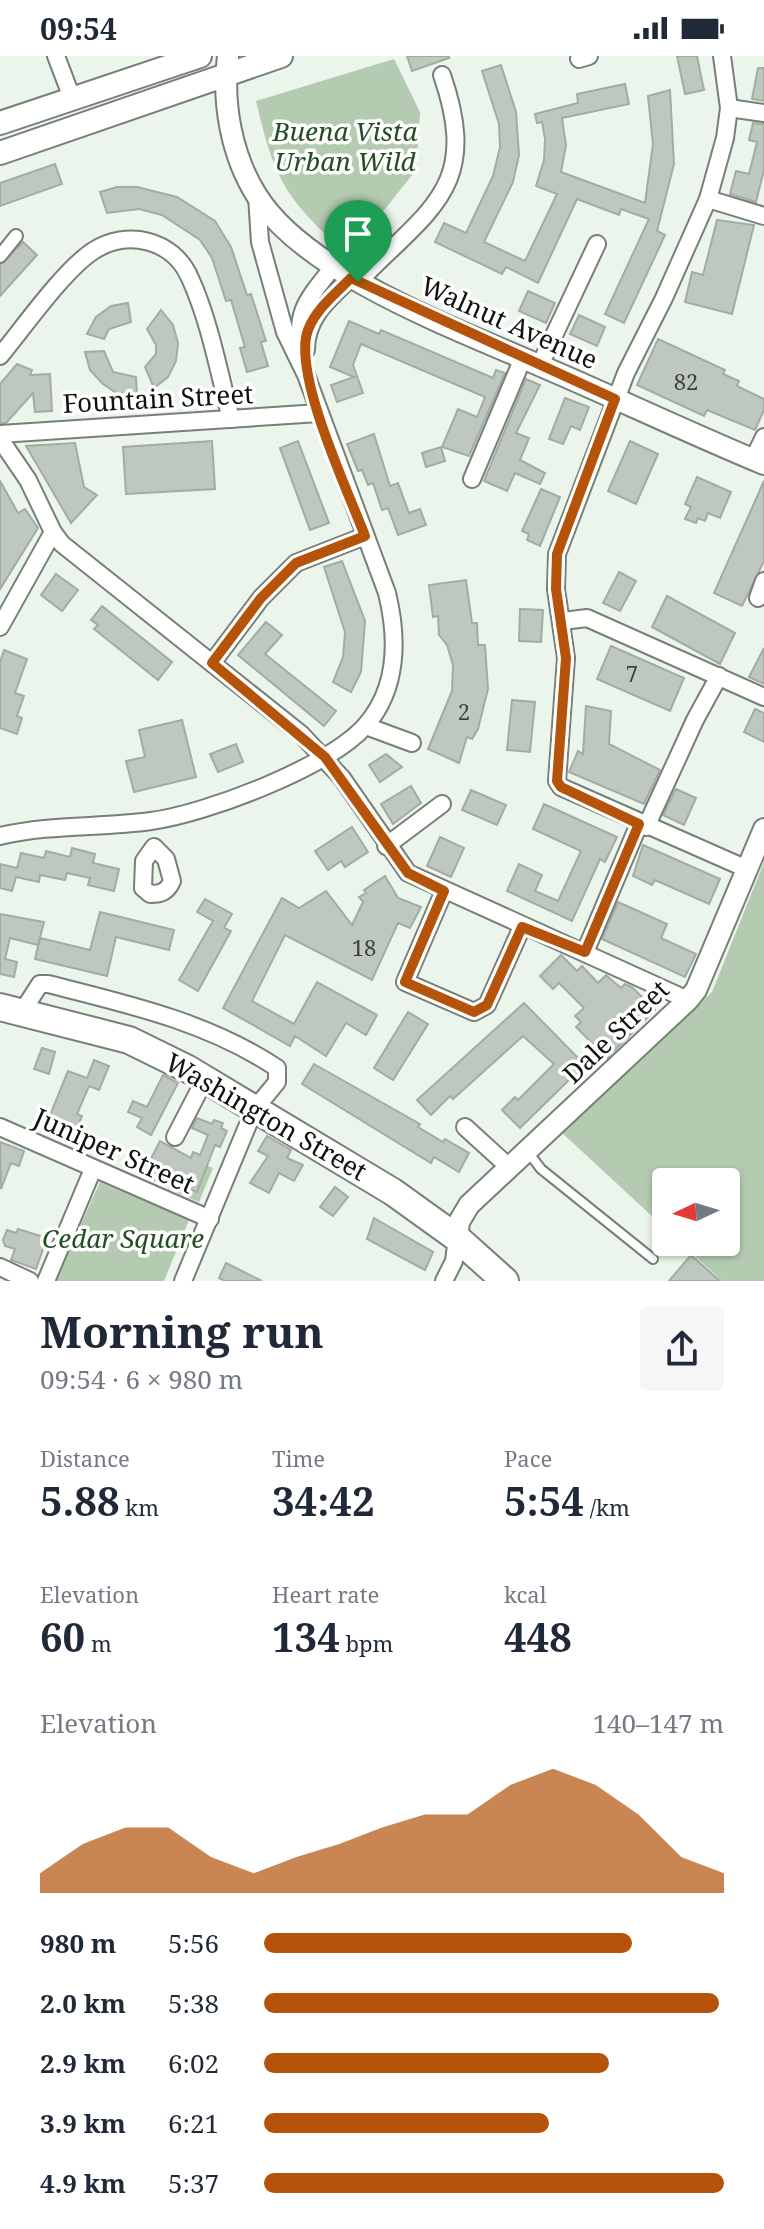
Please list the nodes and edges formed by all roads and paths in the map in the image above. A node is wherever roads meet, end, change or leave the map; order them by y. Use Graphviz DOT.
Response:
graph roads {
  1 [pos="56,56"];
  2 [pos="200,56"];
  3 [pos="281,56"];
  4 [pos="722,56"];
  5 [pos="227,65"];
  6 [pos="442,75"];
  7 [pos="72,98"];
  8 [pos="729,108"];
  9 [pos="764,113"];
  10 [pos="0,123"];
  11 [pos="0,153"];
  12 [pos="257,196"];
  13 [pos="708,199"];
  14 [pos="764,216"];
  15 [pos="16,236"];
  16 [pos="597,244"];
  17 [pos="0,256"];
  18 [pos="333,267"];
  19 [pos="355,280"];
  20 [pos="0,356"];
  21 [pos="531,362"];
  22 [pos="306,375"];
  23 [pos="615,399"];
  24 [pos="319,413"];
  25 [pos="231,419"];
  26 [pos="0,436"];
  27 [pos="764,437"];
  28 [pos="759,462"];
  29 [pos="472,479"];
  30 [pos="53,532"];
  31 [pos="365,536"];
  32 [pos="764,581"];
  33 [pos="758,598"];
  34 [pos="6,606"];
  35 [pos="563,621"];
  36 [pos="0,627"];
  37 [pos="212,663"];
  38 [pos="719,676"];
  39 [pos="764,697"];
  40 [pos="366,726"];
  41 [pos="412,743"];
  42 [pos="325,757"];
  43 [pos="442,804"];
  44 [pos="151,821"];
  45 [pos="642,825"];
  46 [pos="764,829"];
  47 [pos="0,836"];
  48 [pos="386,846"];
  49 [pos="154,847"];
  50 [pos="747,869"];
  51 [pos="444,891"];
  52 [pos="522,927"];
  53 [pos="585,952"];
  54 [pos="688,1000"];
  55 [pos="11,1010"];
  56 [pos="205,1079"];
  57 [pos="254,1110"];
  58 [pos="0,1127"];
  59 [pos="465,1127"];
  60 [pos="175,1137"];
  61 [pos="527,1151"];
  62 [pos="509,1167"];
  63 [pos="93,1169"];
  64 [pos="210,1219"];
  65 [pos="457,1238"];
  66 [pos="653,1259"];
  67 [pos="0,1267"];
  68 [pos="30,1281"];
  69 [pos="46,1281"];
  70 [pos="183,1281"];
  71 [pos="444,1281"];
  72 [pos="505,1281"];
  1 -- 7 [label="street"];
  2 -- 7 [label="main road"];
  3 -- 5 [label="main road"];
  4 -- 8 [label="street"];
  5 -- 11 [label="main road"];
  5 -- 12 [label="street, Walnut Avenue"];
  6 -- 19 [label="street"];
  7 -- 10 [label="main road"];
  8 -- 9 [label="street"];
  8 -- 13 [label="street"];
  12 -- 18 [label="street, Walnut Avenue"];
  12 -- 22 [label="street"];
  13 -- 14 [label="street"];
  13 -- 23 [label="street"];
  15 -- 17 [label="street"];
  16 -- 21 [label="street"];
  18 -- 19 [label="street, Walnut Avenue"];
  18 -- 22 [label="street"];
  19 -- 21 [label="street, Walnut Avenue"];
  19 -- 22 [label="street"];
  20 -- 25 [label="street"];
  21 -- 23 [label="street, Walnut Avenue"];
  21 -- 29 [label="street"];
  22 -- 24 [label="street"];
  23 -- 28 [label="street, Walnut Avenue"];
  23 -- 35 [label="street"];
  24 -- 25 [label="street, Fountain Street"];
  24 -- 31 [label="street"];
  25 -- 26 [label="street, Fountain Street"];
  26 -- 30 [label="street"];
  27 -- 28 [label="street"];
  30 -- 34 [label="street"];
  30 -- 37 [label="street"];
  31 -- 37 [label="street"];
  31 -- 40 [label="street"];
  32 -- 33 [label="street"];
  34 -- 36 [label="street"];
  35 -- 38 [label="street"];
  35 -- 45 [label="street"];
  37 -- 42 [label="street"];
  38 -- 39 [label="street"];
  38 -- 45 [label="street"];
  40 -- 41 [label="street"];
  40 -- 42 [label="street"];
  42 -- 44 [label="street"];
  42 -- 48 [label="street"];
  43 -- 48 [label="street"];
  44 -- 47 [label="street"];
  44 -- 49 [label="street"];
  45 -- 50 [label="street"];
  45 -- 53 [label="street"];
  46 -- 50 [label="street, Dale Street"];
  48 -- 51 [label="street"];
  50 -- 54 [label="street, Dale Street"];
  51 -- 52 [label="street"];
  51 -- 52 [label="street"];
  52 -- 53 [label="street"];
  53 -- 54 [label="street"];
  54 -- 61 [label="street, Dale Street"];
  55 -- 56 [label="main road, Washington Street"];
  55 -- 57 [label="street"];
  56 -- 57 [label="main road, Washington Street"];
  56 -- 60 [label="street"];
  57 -- 64 [label="street"];
  57 -- 65 [label="main road, Washington Street"];
  58 -- 63 [label="street, Juniper Street"];
  59 -- 62 [label="street"];
  61 -- 62 [label="street, Dale Street"];
  61 -- 66 [label="lane"];
  62 -- 65 [label="street, Dale Street"];
  63 -- 64 [label="street, Juniper Street"];
  63 -- 69 [label="street"];
  64 -- 70 [label="street"];
  65 -- 71 [label="street"];
  65 -- 72 [label="main road, Washington Street"];
  67 -- 68 [label="street"];
}
